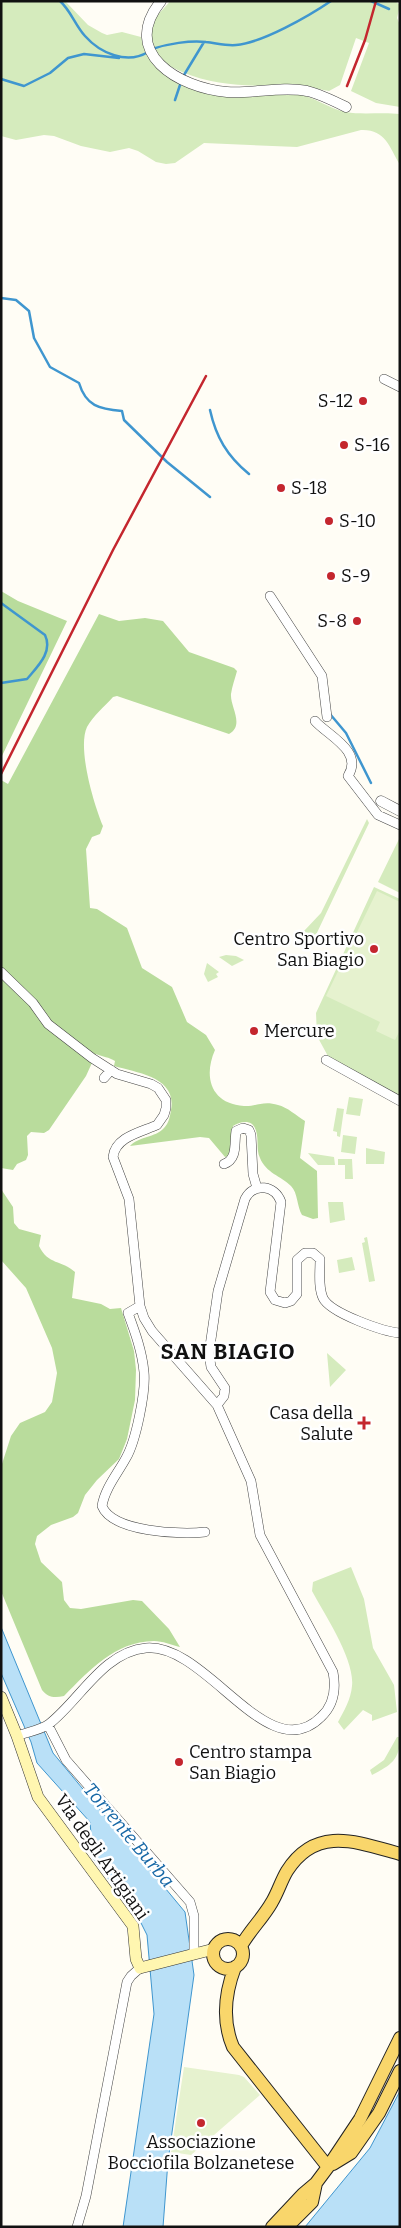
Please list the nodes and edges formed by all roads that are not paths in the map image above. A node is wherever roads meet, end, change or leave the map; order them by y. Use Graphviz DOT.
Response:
graph roads {
  1 [pos="161,1"];
  2 [pos="346,106"];
  3 [pos="384,379"];
  4 [pos="400,387"];
  5 [pos="270,596"];
  6 [pos="327,717"];
  7 [pos="315,721"];
  8 [pos="381,801"];
  9 [pos="400,811"];
  10 [pos="400,825"];
  11 [pos="1,972"];
  12 [pos="326,1060"];
  13 [pos="111,1070"];
  14 [pos="104,1078"];
  15 [pos="400,1101"];
  16 [pos="224,1164"];
  17 [pos="257,1188"];
  18 [pos="140,1306"];
  19 [pos="400,1333"];
  20 [pos="217,1405"];
  21 [pos="205,1532"];
  22 [pos="1,1697"];
  23 [pos="46,1726"];
  24 [pos="20,1735"];
  25 [pos="400,1854"];
  26 [pos="237,1943"];
  27 [pos="214,1949"];
  28 [pos="194,1954"];
  29 [pos="220,1966"];
  30 [pos="143,1967"];
  31 [pos="236,1967"];
  32 [pos="230,1982"];
  33 [pos="400,2038"];
  34 [pos="400,2071"];
  35 [pos="328,2167"];
  36 [pos="307,2198"];
  37 [pos="77,2227"];
  38 [pos="272,2227"];
  39 [pos="287,2227"];
  1 -- 2 [label="street"];
  3 -- 4 [label="street"];
  5 -- 6 [label="street"];
  7 -- 10 [label="street"];
  8 -- 9 [label="street"];
  11 -- 13 [label="street"];
  12 -- 15 [label="street"];
  13 -- 14 [label="street"];
  13 -- 18 [label="street"];
  16 -- 17 [label="street"];
  17 -- 19 [label="street"];
  17 -- 20 [label="street"];
  18 -- 20 [label="street"];
  18 -- 21 [label="street"];
  20 -- 23 [label="street"];
  22 -- 24 [label="main road, Via degli Artigiani"];
  23 -- 24 [label="street"];
  23 -- 28 [label="street"];
  24 -- 30 [label="main road, Via degli Artigiani"];
  25 -- 26 [label="main road"];
  26 -- 27 [label="main road"];
  26 -- 31 [label="main road"];
  27 -- 28 [label="main road"];
  27 -- 29 [label="main road"];
  28 -- 30 [label="main road"];
  29 -- 31 [label="main road"];
  29 -- 32 [label="main road"];
  30 -- 37 [label="street"];
  31 -- 32 [label="main road"];
  32 -- 35 [label="main road"];
  33 -- 35 [label="main road"];
  34 -- 35 [label="main road"];
  35 -- 36 [label="main road"];
  36 -- 38 [label="main road"];
  36 -- 39 [label="main road"];
}
